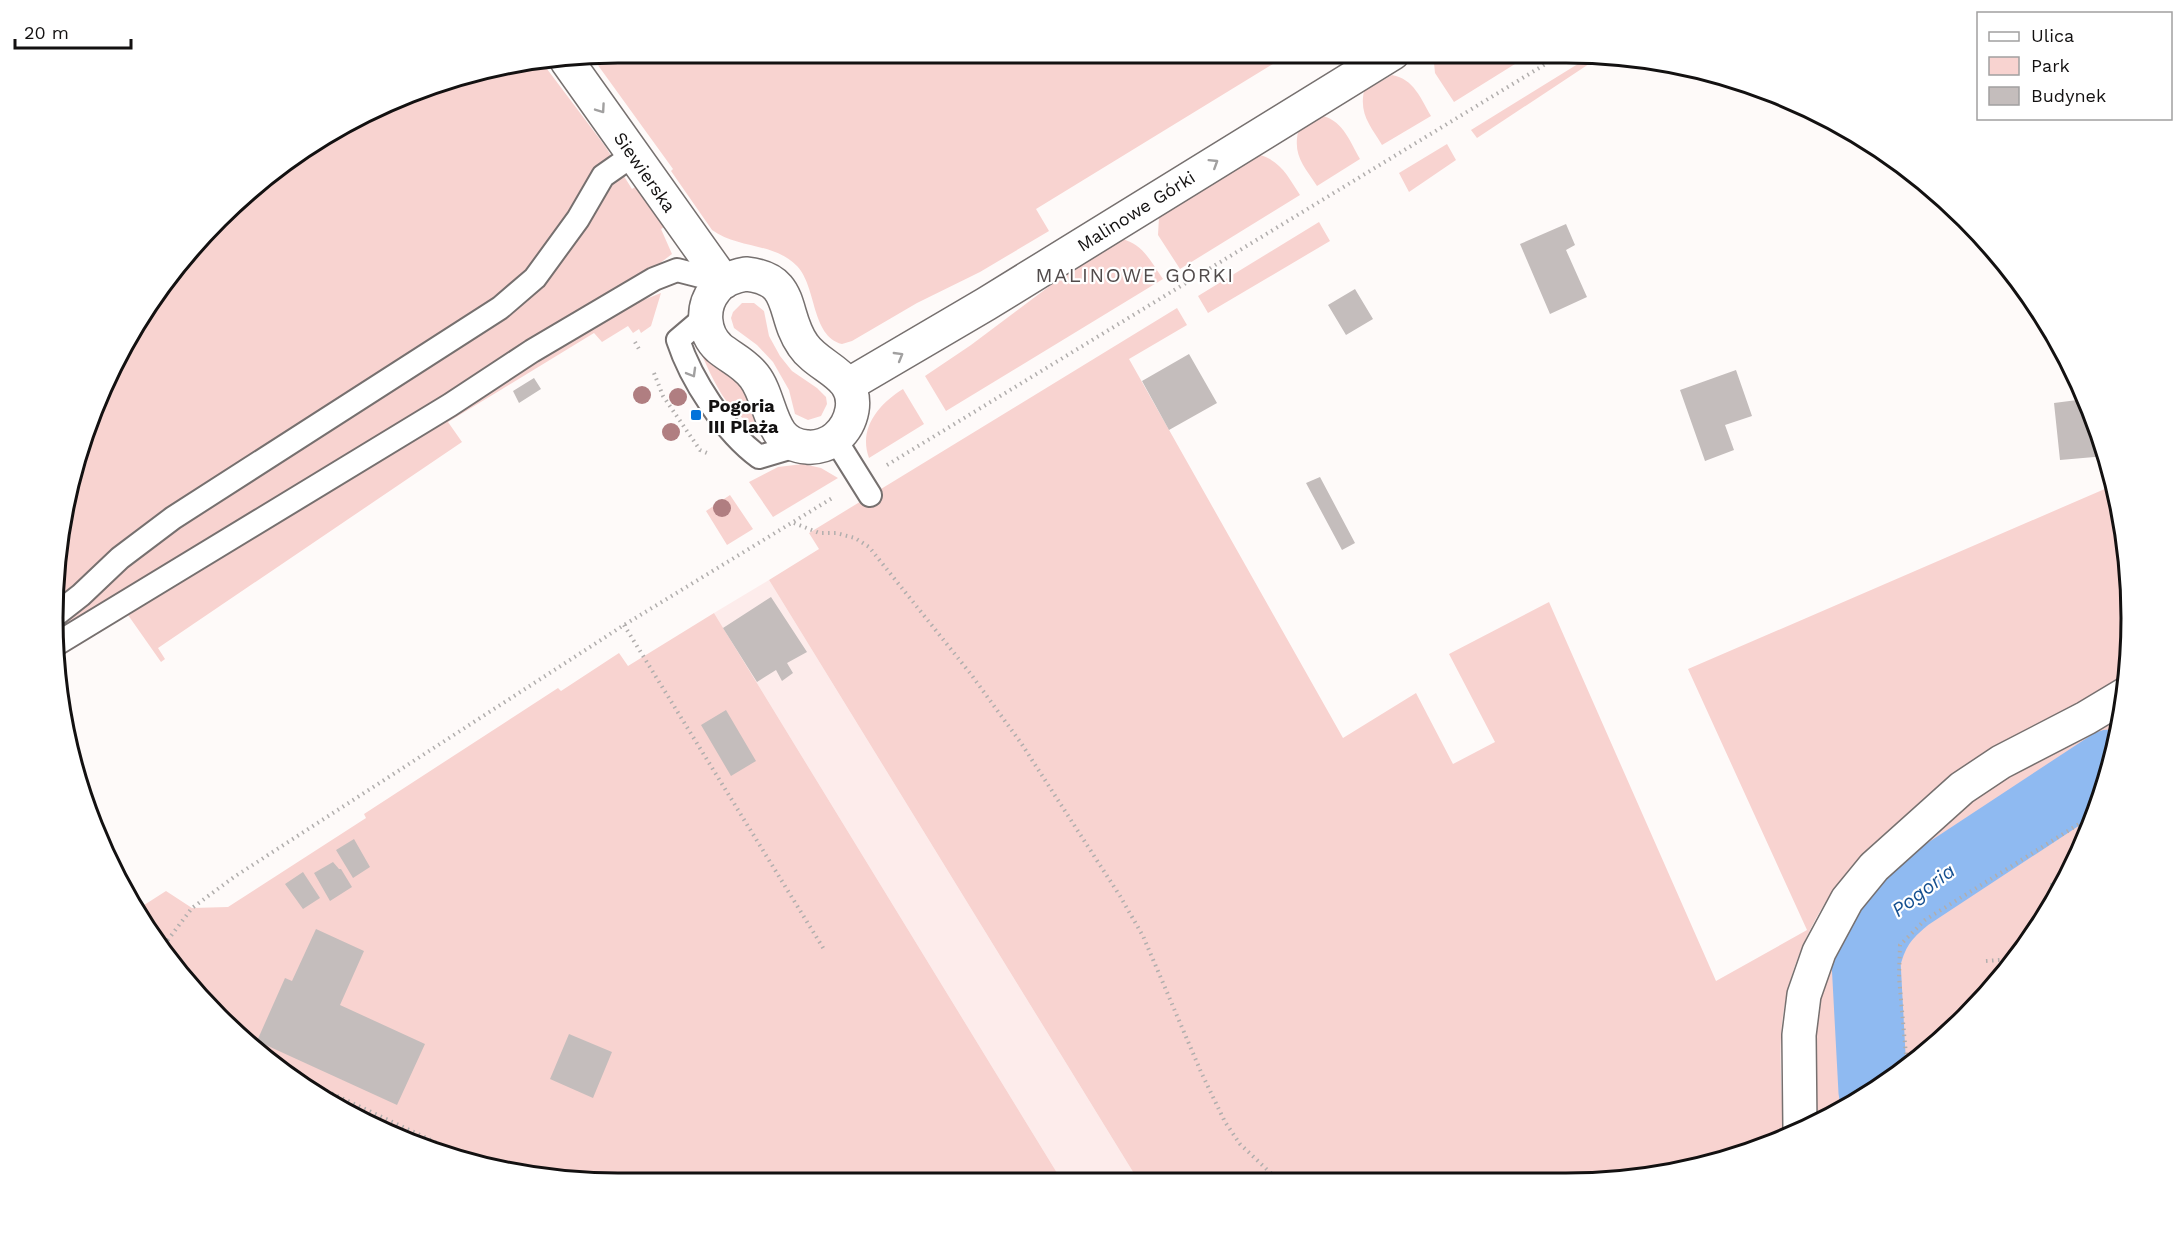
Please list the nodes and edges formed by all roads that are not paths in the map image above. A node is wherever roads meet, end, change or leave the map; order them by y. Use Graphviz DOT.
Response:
graph roads {
  1 [pos="1377,63"];
  2 [pos="570,65"];
  3 [pos="633,155"];
  4 [pos="724,282"];
  5 [pos="705,317"];
  6 [pos="848,385"];
  7 [pos="835,439"];
  8 [pos="796,446"];
  9 [pos="866,488"];
  10 [pos="63,609"];
  11 [pos="64,640"];
  12 [pos="2114,701"];
  13 [pos="1800,1121"];
  6 -- 1 [label="street, Malinowe Górki, one-way"];
  2 -- 3 [label="street, Siewierska, one-way"];
  3 -- 4 [label="street, Siewierska"];
  3 -- 10 [label="lane"];
  4 -- 5 [label="street"];
  4 -- 6 [label="street"];
  4 -- 11 [label="lane"];
  5 -- 8 [label="street"];
  5 -- 8 [label="lane, one-way"];
  6 -- 7 [label="street"];
  7 -- 8 [label="street"];
  7 -- 9 [label="lane"];
  12 -- 13 [label="street"];
}
